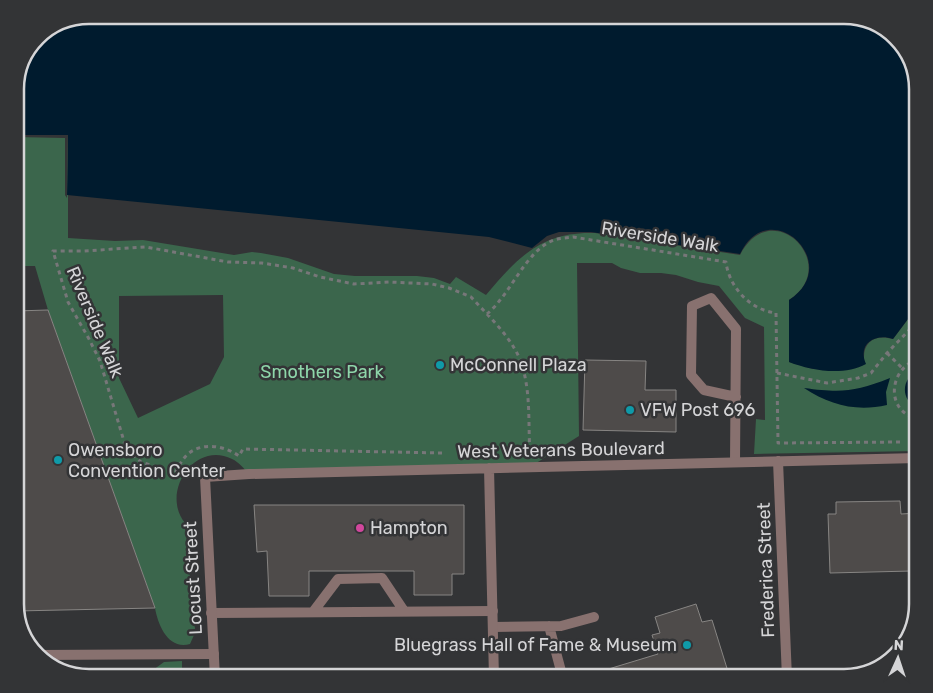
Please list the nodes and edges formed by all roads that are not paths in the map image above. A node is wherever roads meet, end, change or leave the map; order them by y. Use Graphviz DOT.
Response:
graph roads {
  1 [pos="736,397"];
  2 [pos="909,458"];
  3 [pos="778,461"];
  4 [pos="736,462"];
  5 [pos="489,468"];
  6 [pos="205,476"];
  7 [pos="404,611"];
  8 [pos="493,611"];
  9 [pos="313,612"];
  10 [pos="212,613"];
  11 [pos="594,617"];
  12 [pos="549,626"];
  13 [pos="493,627"];
  14 [pos="214,654"];
  15 [pos="48,655"];
  16 [pos="214,669"];
  17 [pos="494,669"];
  18 [pos="560,669"];
  19 [pos="787,669"];
  1 -- 1 [label="street"];
  1 -- 4 [label="street"];
  2 -- 3 [label="street, West Veterans Boulevard"];
  3 -- 4 [label="street, West Veterans Boulevard"];
  3 -- 19 [label="street, Frederica Street"];
  4 -- 5 [label="street, West Veterans Boulevard"];
  5 -- 6 [label="street, West Veterans Boulevard"];
  5 -- 8 [label="street"];
  6 -- 10 [label="street, Locust Street"];
  7 -- 8 [label="street"];
  7 -- 9 [label="street"];
  7 -- 9 [label="street"];
  8 -- 13 [label="street"];
  9 -- 10 [label="street"];
  10 -- 14 [label="street, Locust Street"];
  11 -- 12 [label="street"];
  12 -- 13 [label="street"];
  12 -- 18 [label="street"];
  13 -- 17 [label="street"];
  14 -- 15 [label="street"];
  14 -- 16 [label="street, Locust Street"];
}
